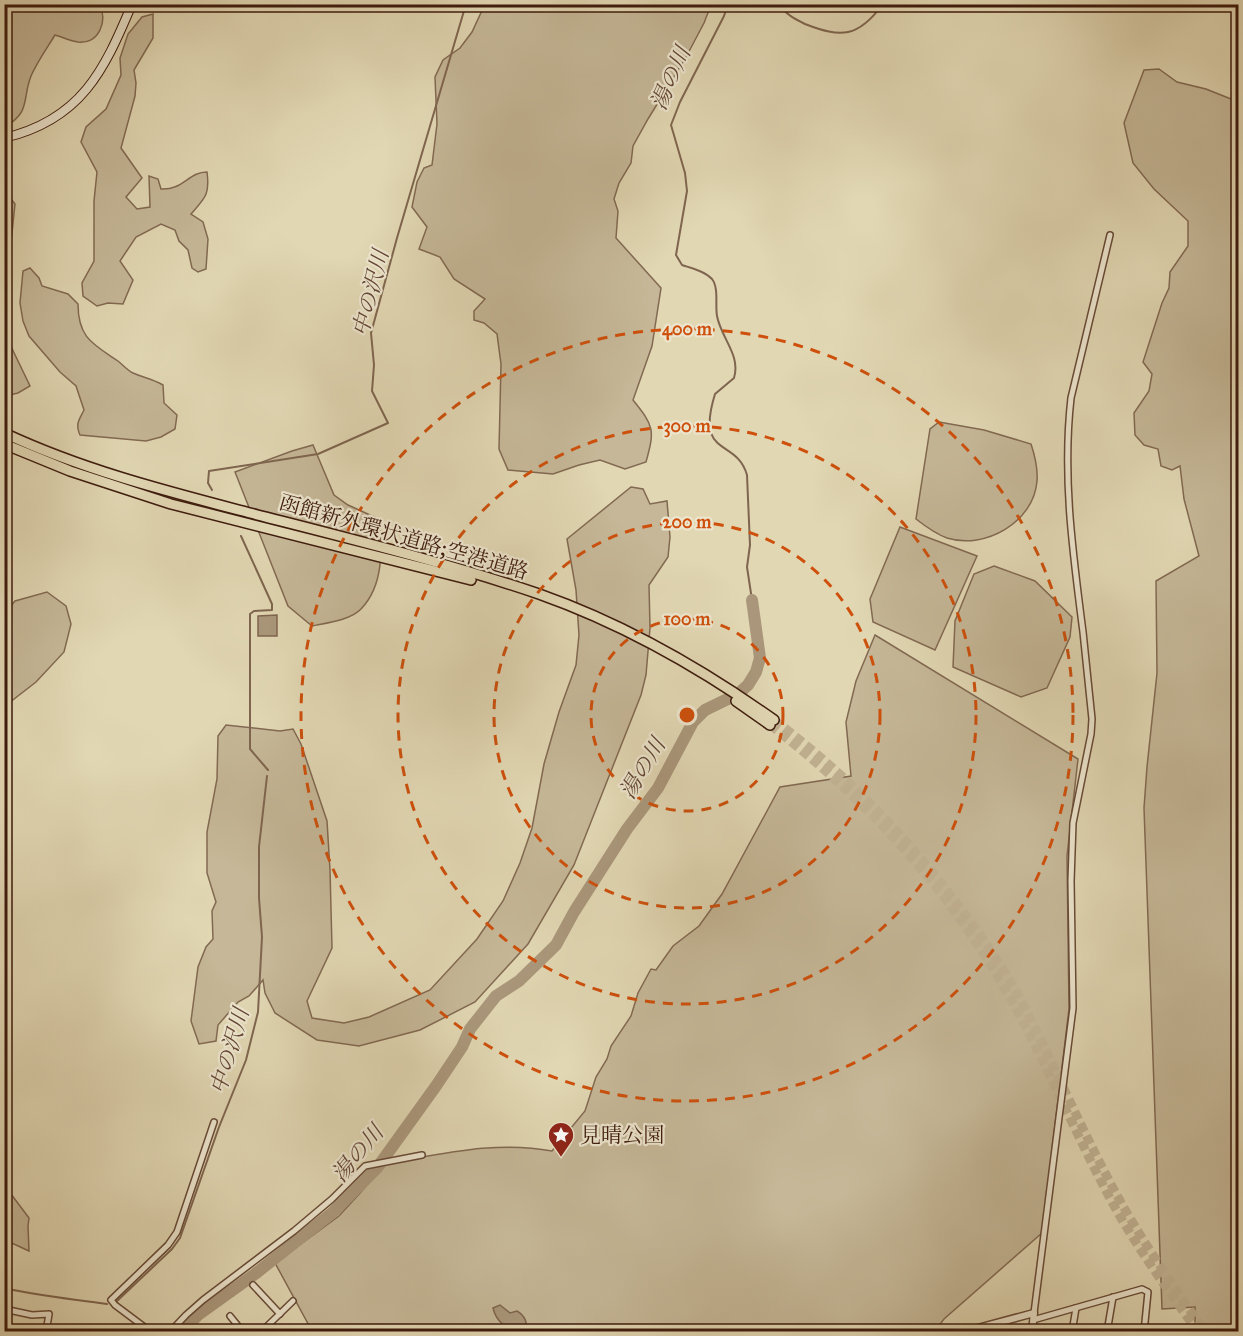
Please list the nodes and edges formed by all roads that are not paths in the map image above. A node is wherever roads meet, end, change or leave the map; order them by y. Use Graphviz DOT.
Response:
graph roads {
  1 [pos="132,4"];
  2 [pos="4,138"];
  3 [pos="1110,235"];
  4 [pos="4,433"];
  5 [pos="4,444"];
  6 [pos="721,686"];
  7 [pos="772,723"];
  8 [pos="214,1122"];
  9 [pos="423,1155"];
  10 [pos="253,1285"];
  11 [pos="1113,1297"];
  12 [pos="293,1301"];
  13 [pos="1076,1308"];
  14 [pos="5,1309"];
  15 [pos="280,1314"];
  16 [pos="230,1316"];
  17 [pos="1034,1317"];
  18 [pos="4,1318"];
  19 [pos="994,1323"];
  20 [pos="46,1332"];
  21 [pos="151,1332"];
  22 [pos="170,1332"];
  23 [pos="243,1332"];
  24 [pos="261,1332"];
  25 [pos="963,1332"];
  26 [pos="993,1332"];
  27 [pos="1032,1332"];
  28 [pos="1072,1332"];
  29 [pos="1107,1332"];
  30 [pos="1144,1332"];
  1 -- 2 [label="main road"];
  3 -- 17 [label="street"];
  4 -- 6 [label="highway, 函館新外環状道路;空港道路"];
  5 -- 6 [label="highway, 函館新外環状道路;空港道路"];
  6 -- 7 [label="highway, 函館新外環状道路;空港道路"];
  8 -- 21 [label="street"];
  9 -- 22 [label="street"];
  10 -- 15 [label="street"];
  11 -- 13 [label="street"];
  11 -- 29 [label="street"];
  11 -- 30 [label="street"];
  12 -- 15 [label="street"];
  13 -- 17 [label="street"];
  13 -- 28 [label="street"];
  14 -- 18 [label="street"];
  14 -- 20 [label="street"];
  15 -- 24 [label="street"];
  16 -- 23 [label="street"];
  17 -- 19 [label="street"];
  17 -- 27 [label="street"];
  19 -- 25 [label="street"];
  19 -- 26 [label="street"];
}
